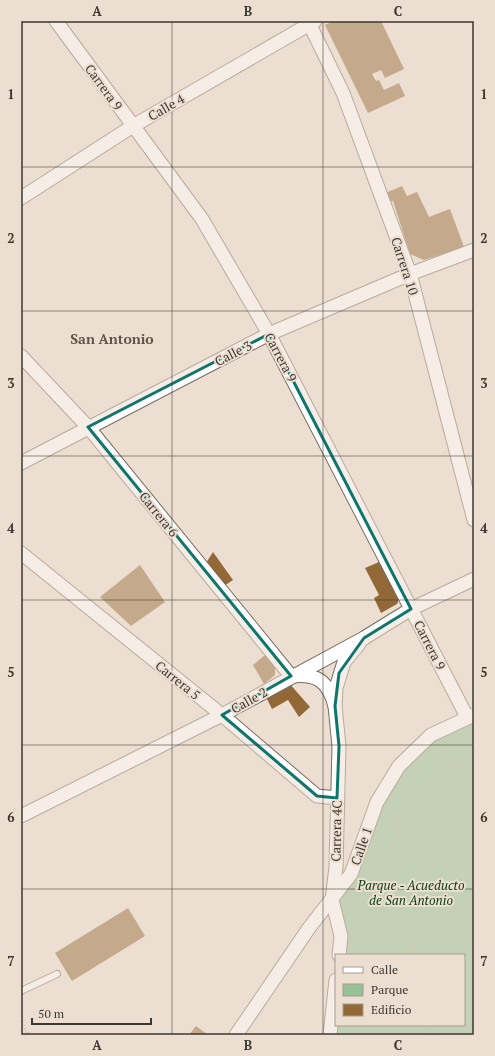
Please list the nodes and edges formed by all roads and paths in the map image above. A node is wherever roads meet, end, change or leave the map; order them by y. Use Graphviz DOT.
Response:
graph roads {
  1 [pos="56,21"];
  2 [pos="311,22"];
  3 [pos="133,126"];
  4 [pos="21,198"];
  5 [pos="474,250"];
  6 [pos="410,274"];
  7 [pos="269,334"];
  8 [pos="21,356"];
  9 [pos="88,427"];
  10 [pos="21,463"];
  11 [pos="474,520"];
  12 [pos="21,553"];
  13 [pos="474,579"];
  14 [pos="411,609"];
  15 [pos="364,638"];
  16 [pos="292,676"];
  17 [pos="335,706"];
  18 [pos="222,715"];
  19 [pos="470,716"];
  20 [pos="474,760"];
  21 [pos="337,798"];
  22 [pos="21,816"];
  23 [pos="332,900"];
  24 [pos="474,937"];
  25 [pos="339,954"];
  26 [pos="416,954"];
  27 [pos="454,954"];
  28 [pos="57,974"];
  29 [pos="335,989"];
  30 [pos="21,990"];
  31 [pos="21,1013"];
  32 [pos="21,1031"];
  33 [pos="27,1033"];
  34 [pos="32,1035"];
  35 [pos="236,1035"];
  36 [pos="330,1035"];
  1 -- 3 [label="street, Carrera 9"];
  2 -- 3 [label="street, Calle 4"];
  2 -- 6 [label="street, Carrera 10"];
  3 -- 4 [label="street, Calle 4"];
  3 -- 7 [label="street, Carrera 9"];
  5 -- 6 [label="street, Calle 3"];
  6 -- 7 [label="street, Calle 3"];
  6 -- 11 [label="street, Carrera 10"];
  7 -- 9 [label="street, Calle 3"];
  7 -- 14 [label="street, Carrera 9"];
  8 -- 9 [label="street, Carrera 6"];
  9 -- 10 [label="street, Calle 3"];
  9 -- 16 [label="street, Carrera 6"];
  12 -- 18 [label="street, Carrera 5"];
  13 -- 14 [label="street, Calle 2"];
  14 -- 15 [label="street, Calle 2"];
  14 -- 19 [label="street, Carrera 9"];
  15 -- 16 [label="street, Calle 2"];
  15 -- 17 [label="street, Carrera 4C"];
  16 -- 17 [label="street, Carrera 4C"];
  16 -- 18 [label="street, Calle 2"];
  17 -- 21 [label="street, Carrera 4C"];
  18 -- 21 [label="street, Carrera 5"];
  18 -- 22 [label="street, Calle 2"];
  19 -- 23 [label="street, Calle 1"];
  20 -- 26 [label="path"];
  21 -- 23 [label="street, Carrera 4C"];
  23 -- 25 [label="street, Carrera 4C"];
  23 -- 35 [label="street, Calle 1"];
  24 -- 27 [label="path"];
  28 -- 30 [label="lane"];
  29 -- 36 [label="street"];
  31 -- 33 [label="path"];
  32 -- 33 [label="path"];
  33 -- 34 [label="path"];
}
